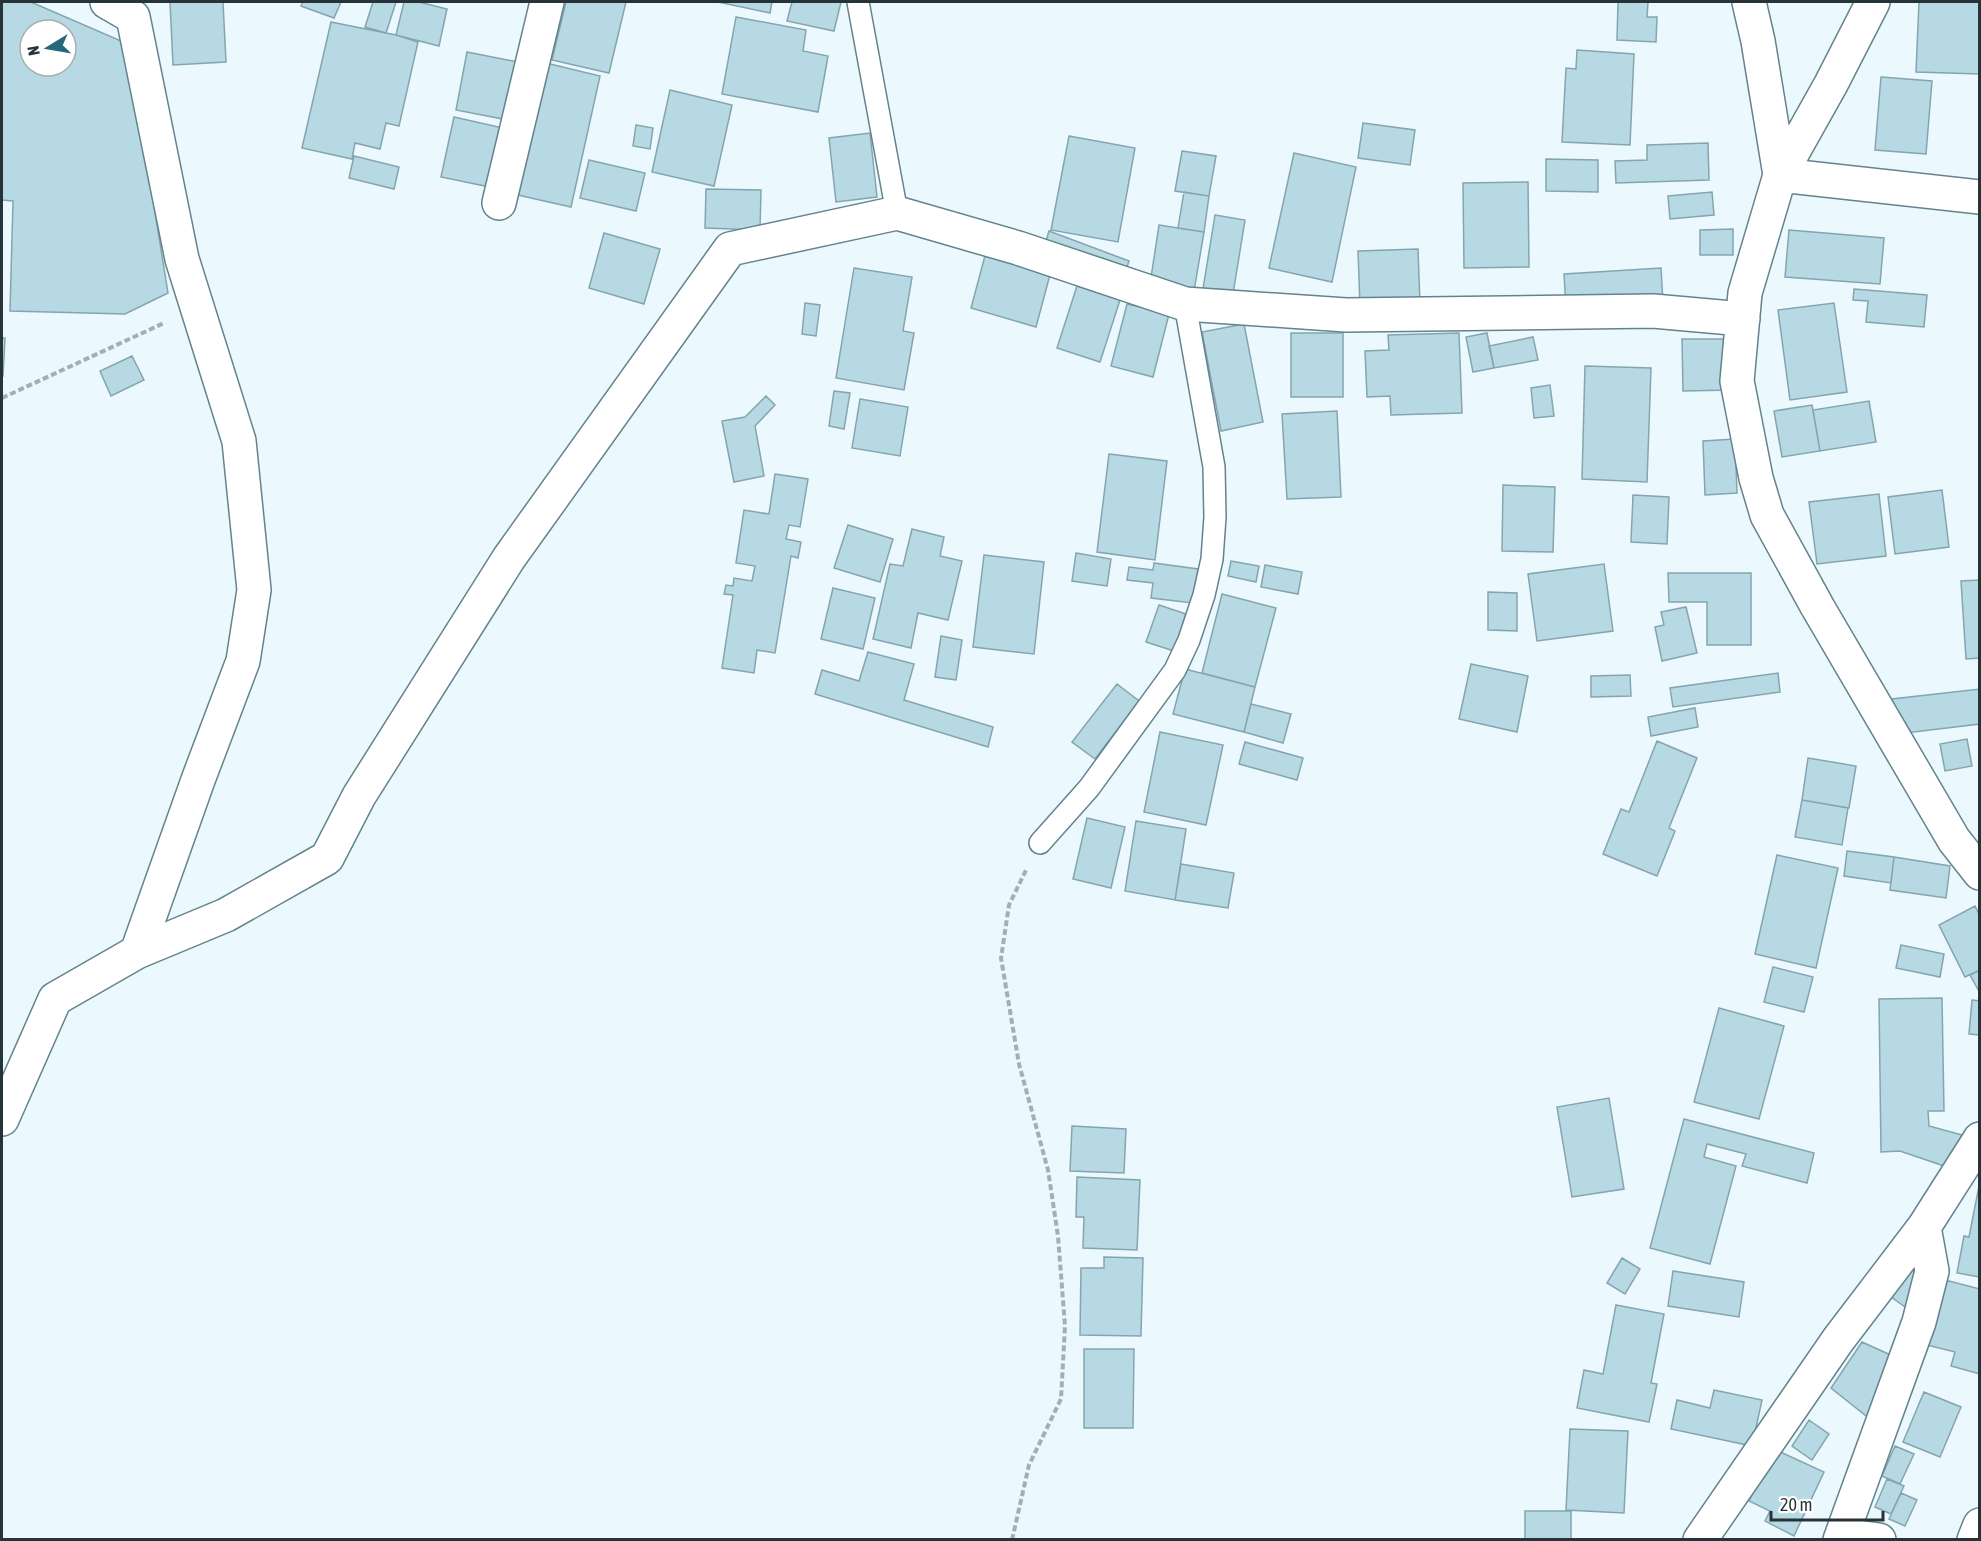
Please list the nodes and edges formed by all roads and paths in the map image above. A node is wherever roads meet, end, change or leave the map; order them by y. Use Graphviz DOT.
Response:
graph roads {
  1 [pos="107,2"];
  2 [pos="547,2"];
  3 [pos="858,2"];
  4 [pos="1749,2"];
  5 [pos="1873,2"];
  6 [pos="1780,175"];
  7 [pos="1980,197"];
  8 [pos="499,203"];
  9 [pos="897,213"];
  10 [pos="1185,304"];
  11 [pos="198,308"];
  12 [pos="1743,319"];
  13 [pos="2,398"];
  14 [pos="1040,843"];
  15 [pos="1980,873"];
  16 [pos="138,952"];
  17 [pos="2,1119"];
  18 [pos="1980,1139"];
  19 [pos="1924,1227"];
  20 [pos="1980,1525"];
  21 [pos="1841,1537"];
  22 [pos="1012,1539"];
  23 [pos="1700,1539"];
  24 [pos="1879,1539"];
  25 [pos="1974,1539"];
  1 -- 11 [label="street"];
  2 -- 8 [label="street"];
  3 -- 9 [label="lane"];
  4 -- 6 [label="street"];
  5 -- 6 [label="street"];
  6 -- 7 [label="street"];
  6 -- 12 [label="street"];
  9 -- 10 [label="street"];
  9 -- 16 [label="street"];
  10 -- 12 [label="street"];
  10 -- 14 [label="lane"];
  11 -- 13 [label="path"];
  11 -- 16 [label="street"];
  12 -- 15 [label="street"];
  14 -- 22 [label="path"];
  16 -- 17 [label="street"];
  18 -- 19 [label="street"];
  19 -- 21 [label="street"];
  19 -- 23 [label="street"];
  20 -- 25 [label="street"];
  21 -- 24 [label="street"];
}
